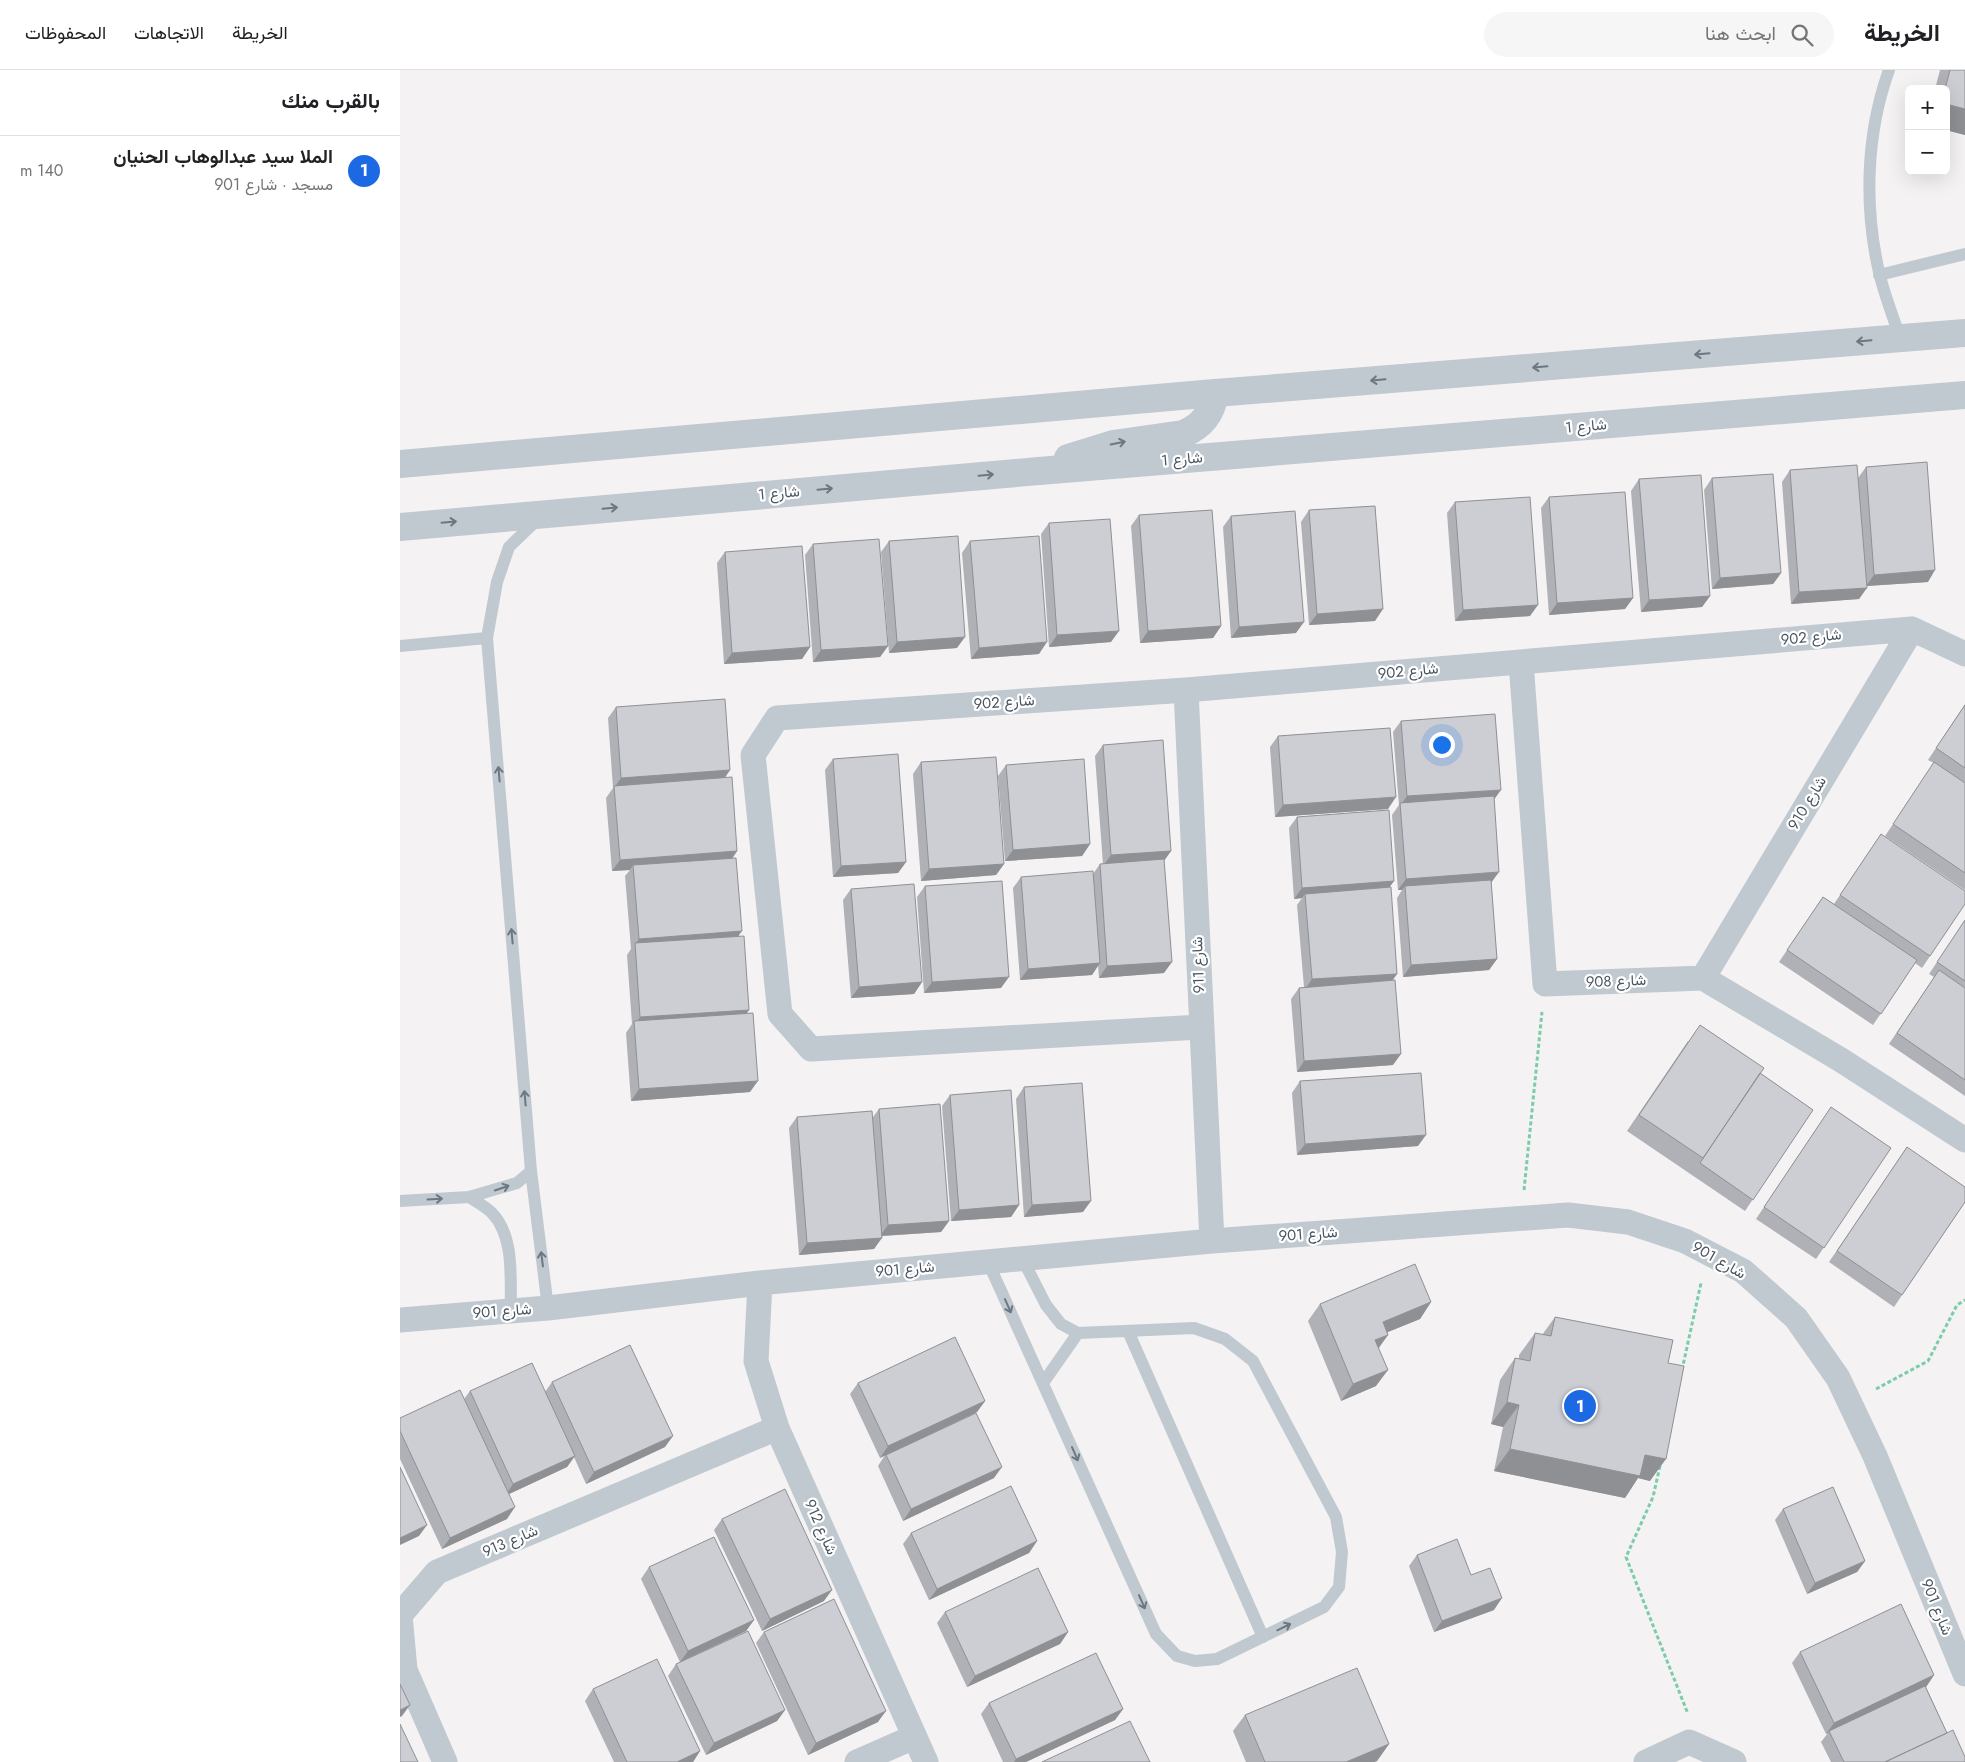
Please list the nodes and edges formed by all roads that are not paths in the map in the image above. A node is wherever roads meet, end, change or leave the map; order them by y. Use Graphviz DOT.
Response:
graph roads {
  1 [pos="1889,70"];
  2 [pos="1965,254"];
  3 [pos="1879,274"];
  4 [pos="1965,333"];
  5 [pos="1900,338"];
  6 [pos="1215,393"];
  7 [pos="1965,395"];
  8 [pos="400,464"];
  9 [pos="1040,471"];
  10 [pos="543,514"];
  11 [pos="400,527"];
  12 [pos="1912,629"];
  13 [pos="487,638"];
  14 [pos="400,646"];
  15 [pos="1965,654"];
  16 [pos="1521,662"];
  17 [pos="1186,690"];
  18 [pos="1703,978"];
  19 [pos="1200,1026"];
  20 [pos="1965,1140"];
  21 [pos="532,1172"];
  22 [pos="469,1198"];
  23 [pos="400,1201"];
  24 [pos="1212,1241"];
  25 [pos="1022,1258"];
  26 [pos="988,1262"];
  27 [pos="760,1283"];
  28 [pos="548,1308"];
  29 [pos="511,1310"];
  30 [pos="400,1320"];
  31 [pos="1128,1331"];
  32 [pos="1078,1333"];
  33 [pos="1043,1384"];
  34 [pos="778,1428"];
  35 [pos="1263,1637"];
  36 [pos="1964,1669"];
  37 [pos="914,1737"];
  38 [pos="445,1762"];
  39 [pos="857,1762"];
  40 [pos="926,1762"];
  41 [pos="1646,1762"];
  42 [pos="1734,1762"];
  1 -- 3 [label="lane"];
  2 -- 3 [label="lane"];
  3 -- 5 [label="lane"];
  4 -- 5 [label="street"];
  5 -- 6 [label="street, one-way"];
  6 -- 8 [label="street"];
  9 -- 6 [label="street, one-way"];
  7 -- 9 [label="street, شارع 1"];
  10 -- 9 [label="street, شارع 1, one-way"];
  11 -- 10 [label="street, شارع 1, one-way"];
  10 -- 13 [label="lane"];
  12 -- 15 [label="street"];
  12 -- 16 [label="street, شارع 902"];
  12 -- 18 [label="street, شارع 910"];
  13 -- 14 [label="lane"];
  21 -- 13 [label="lane, one-way"];
  16 -- 17 [label="street, شارع 902"];
  16 -- 18 [label="street, شارع 908"];
  17 -- 19 [label="street, شارع 911"];
  17 -- 19 [label="street, شارع 902"];
  18 -- 20 [label="street"];
  19 -- 24 [label="street, شارع 911"];
  22 -- 21 [label="lane, one-way"];
  28 -- 21 [label="lane, one-way"];
  23 -- 22 [label="lane, one-way"];
  22 -- 29 [label="lane"];
  24 -- 25 [label="street, شارع 901"];
  24 -- 36 [label="street, شارع 901"];
  25 -- 26 [label="street, شارع 901"];
  25 -- 32 [label="lane"];
  26 -- 27 [label="street, شارع 901"];
  26 -- 33 [label="lane, one-way"];
  27 -- 28 [label="street, شارع 901"];
  27 -- 34 [label="street, شارع 912"];
  28 -- 29 [label="street, شارع 901"];
  29 -- 30 [label="street, شارع 901"];
  31 -- 32 [label="lane"];
  31 -- 35 [label="lane"];
  35 -- 31 [label="lane, one-way"];
  32 -- 33 [label="lane"];
  33 -- 35 [label="lane, one-way"];
  34 -- 37 [label="street, شارع 912"];
  34 -- 38 [label="street, شارع 913"];
  37 -- 39 [label="street"];
  37 -- 40 [label="street, شارع 912"];
  41 -- 42 [label="street"];
}
